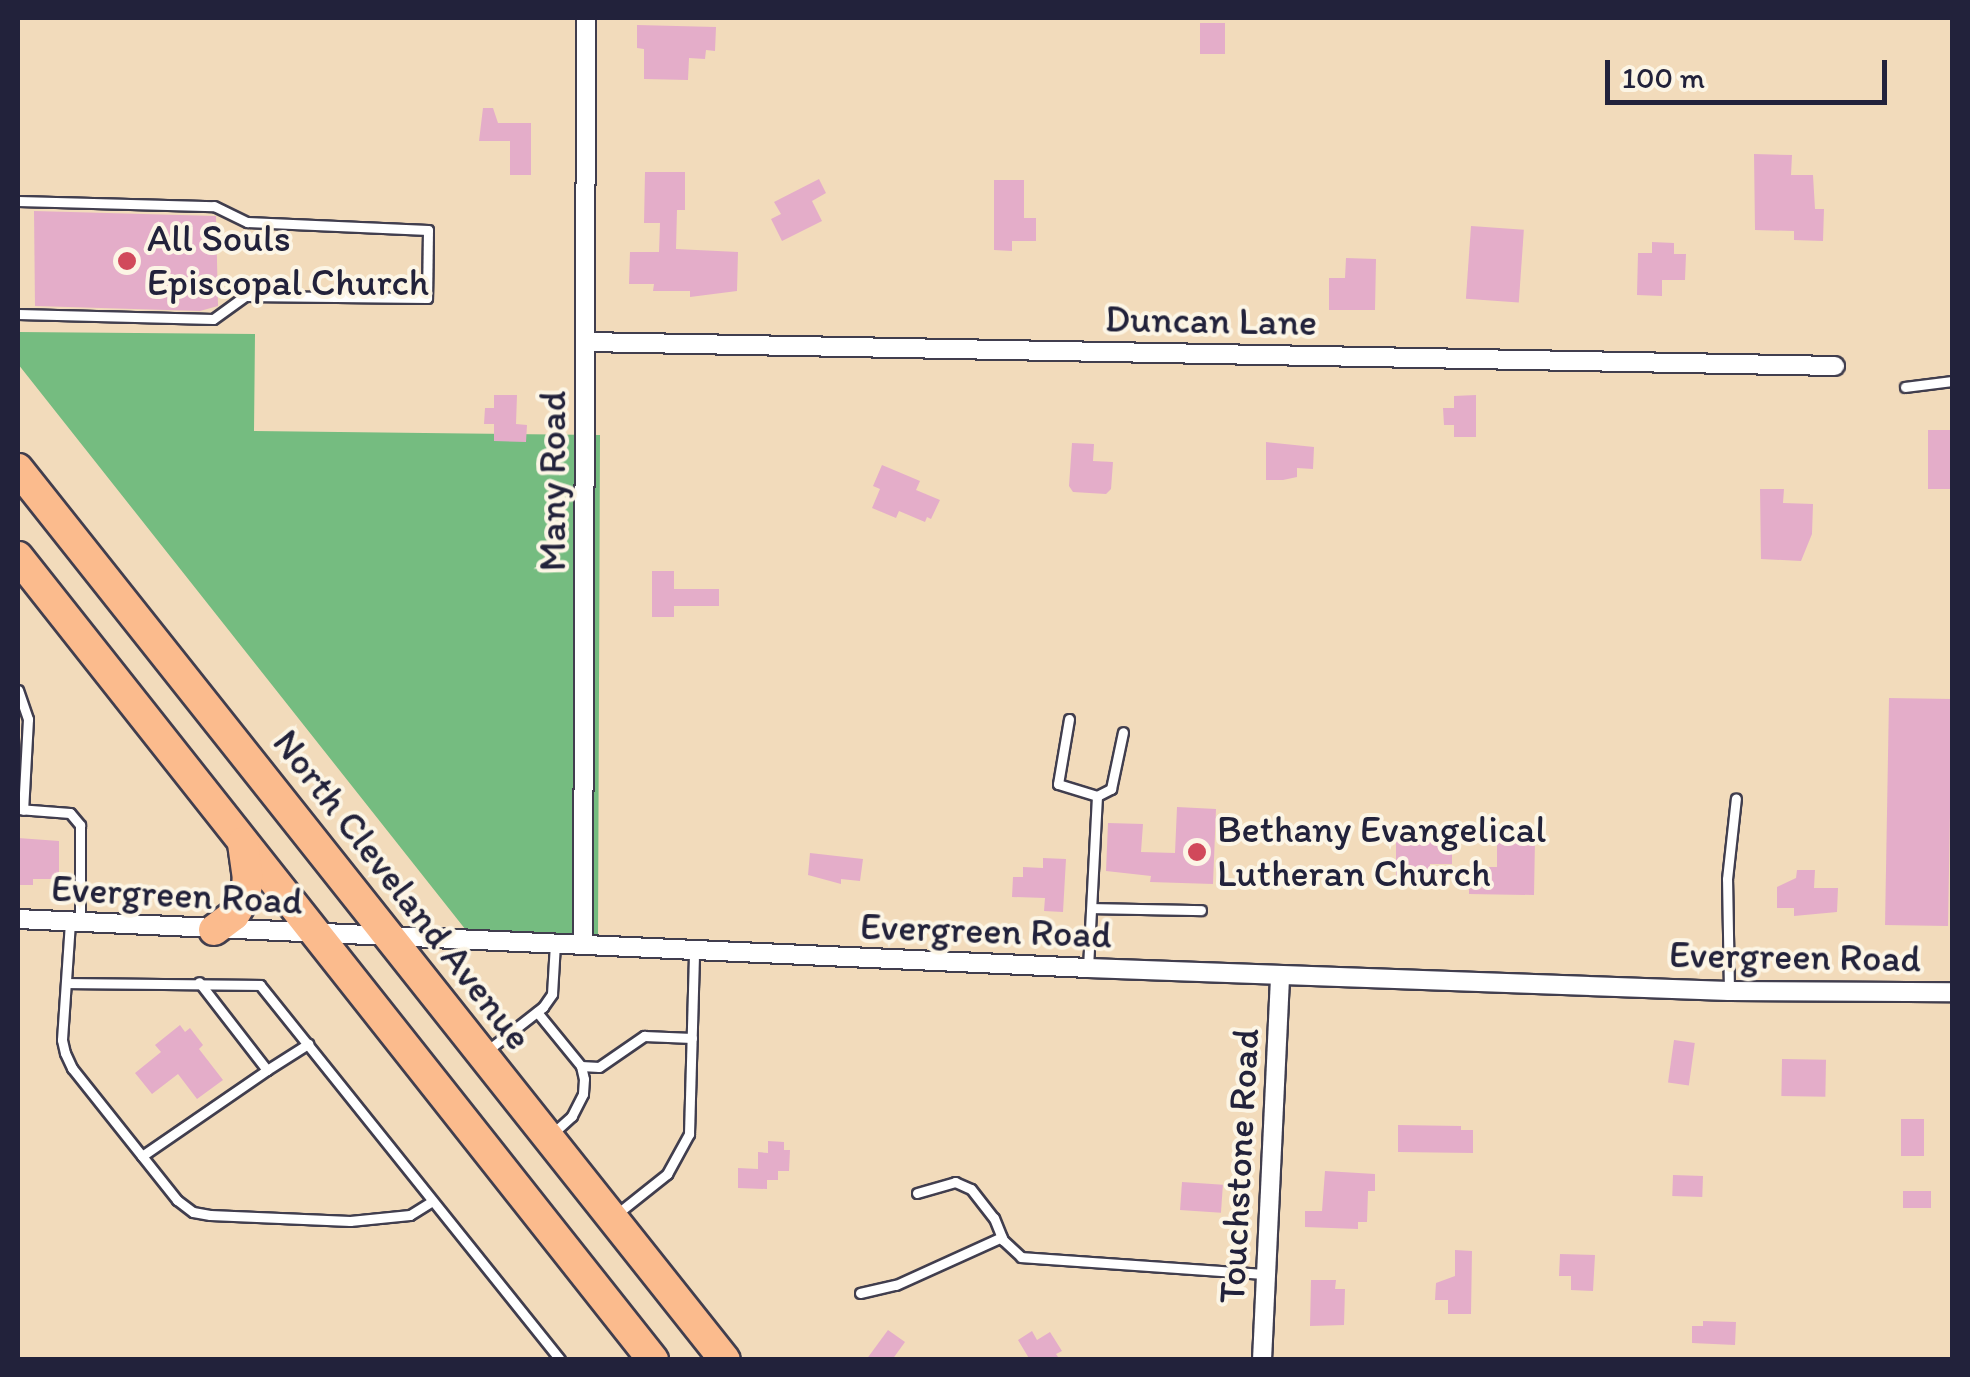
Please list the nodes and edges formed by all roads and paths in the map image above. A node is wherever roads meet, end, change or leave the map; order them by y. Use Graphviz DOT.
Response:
graph roads {
  1 [pos="586,18"];
  2 [pos="18,200"];
  3 [pos="18,314"];
  4 [pos="586,342"];
  5 [pos="1835,366"];
  6 [pos="1952,381"];
  7 [pos="1905,387"];
  8 [pos="18,470"];
  9 [pos="18,556"];
  10 [pos="18,690"];
  11 [pos="1069,719"];
  12 [pos="1123,732"];
  13 [pos="1097,796"];
  14 [pos="1736,798"];
  15 [pos="20,809"];
  16 [pos="243,842"];
  17 [pos="1092,908"];
  18 [pos="1201,910"];
  19 [pos="18,919"];
  20 [pos="75,922"];
  21 [pos="214,930"];
  22 [pos="316,935"];
  23 [pos="390,938"];
  24 [pos="555,944"];
  25 [pos="583,944"];
  26 [pos="694,950"];
  27 [pos="1088,968"];
  28 [pos="1280,975"];
  29 [pos="200,982"];
  30 [pos="66,983"];
  31 [pos="1728,990"];
  32 [pos="1952,992"];
  33 [pos="536,1012"];
  34 [pos="692,1038"];
  35 [pos="308,1044"];
  36 [pos="482,1055"];
  37 [pos="581,1066"];
  38 [pos="268,1070"];
  39 [pos="548,1138"];
  40 [pos="142,1156"];
  41 [pos="916,1194"];
  42 [pos="432,1201"];
  43 [pos="612,1218"];
  44 [pos="1002,1236"];
  45 [pos="566,1250"];
  46 [pos="1266,1274"];
  47 [pos="860,1294"];
  48 [pos="560,1360"];
  49 [pos="653,1360"];
  50 [pos="725,1360"];
  51 [pos="1262,1360"];
  1 -- 4 [label="street, Many Road"];
  2 -- 3 [label="lane"];
  4 -- 5 [label="street, Duncan Lane"];
  4 -- 25 [label="street, Many Road"];
  6 -- 7 [label="lane"];
  8 -- 23 [label="main road, North Cleveland Avenue"];
  9 -- 16 [label="main road"];
  10 -- 15 [label="lane"];
  11 -- 13 [label="lane"];
  12 -- 13 [label="lane"];
  13 -- 17 [label="lane"];
  14 -- 31 [label="lane"];
  15 -- 20 [label="lane"];
  16 -- 21 [label="main road"];
  16 -- 22 [label="main road"];
  17 -- 18 [label="lane"];
  17 -- 27 [label="lane"];
  19 -- 20 [label="street, Evergreen Road"];
  20 -- 21 [label="street, Evergreen Road"];
  20 -- 30 [label="lane"];
  21 -- 22 [label="street, Evergreen Road"];
  22 -- 23 [label="street, Evergreen Road"];
  22 -- 45 [label="main road"];
  23 -- 24 [label="street, Evergreen Road"];
  23 -- 36 [label="main road, North Cleveland Avenue"];
  24 -- 25 [label="street, Evergreen Road"];
  24 -- 33 [label="lane"];
  25 -- 26 [label="street, Evergreen Road"];
  26 -- 27 [label="street, Evergreen Road"];
  26 -- 34 [label="lane"];
  27 -- 28 [label="street, Evergreen Road"];
  28 -- 31 [label="street, Evergreen Road"];
  28 -- 46 [label="street, Touchstone Road"];
  29 -- 30 [label="lane"];
  29 -- 35 [label="lane"];
  29 -- 38 [label="lane"];
  30 -- 40 [label="lane"];
  31 -- 32 [label="street, Evergreen Road"];
  33 -- 36 [label="lane"];
  33 -- 37 [label="lane"];
  34 -- 37 [label="lane"];
  34 -- 43 [label="lane"];
  35 -- 38 [label="lane"];
  35 -- 42 [label="lane"];
  36 -- 39 [label="main road, North Cleveland Avenue"];
  37 -- 39 [label="lane"];
  38 -- 40 [label="lane"];
  39 -- 43 [label="main road, North Cleveland Avenue"];
  40 -- 42 [label="lane"];
  41 -- 44 [label="lane"];
  42 -- 48 [label="lane"];
  43 -- 45 [label="main road"];
  43 -- 50 [label="main road, North Cleveland Avenue"];
  44 -- 46 [label="lane"];
  44 -- 47 [label="lane"];
  45 -- 49 [label="main road"];
  46 -- 51 [label="street, Touchstone Road"];
}
